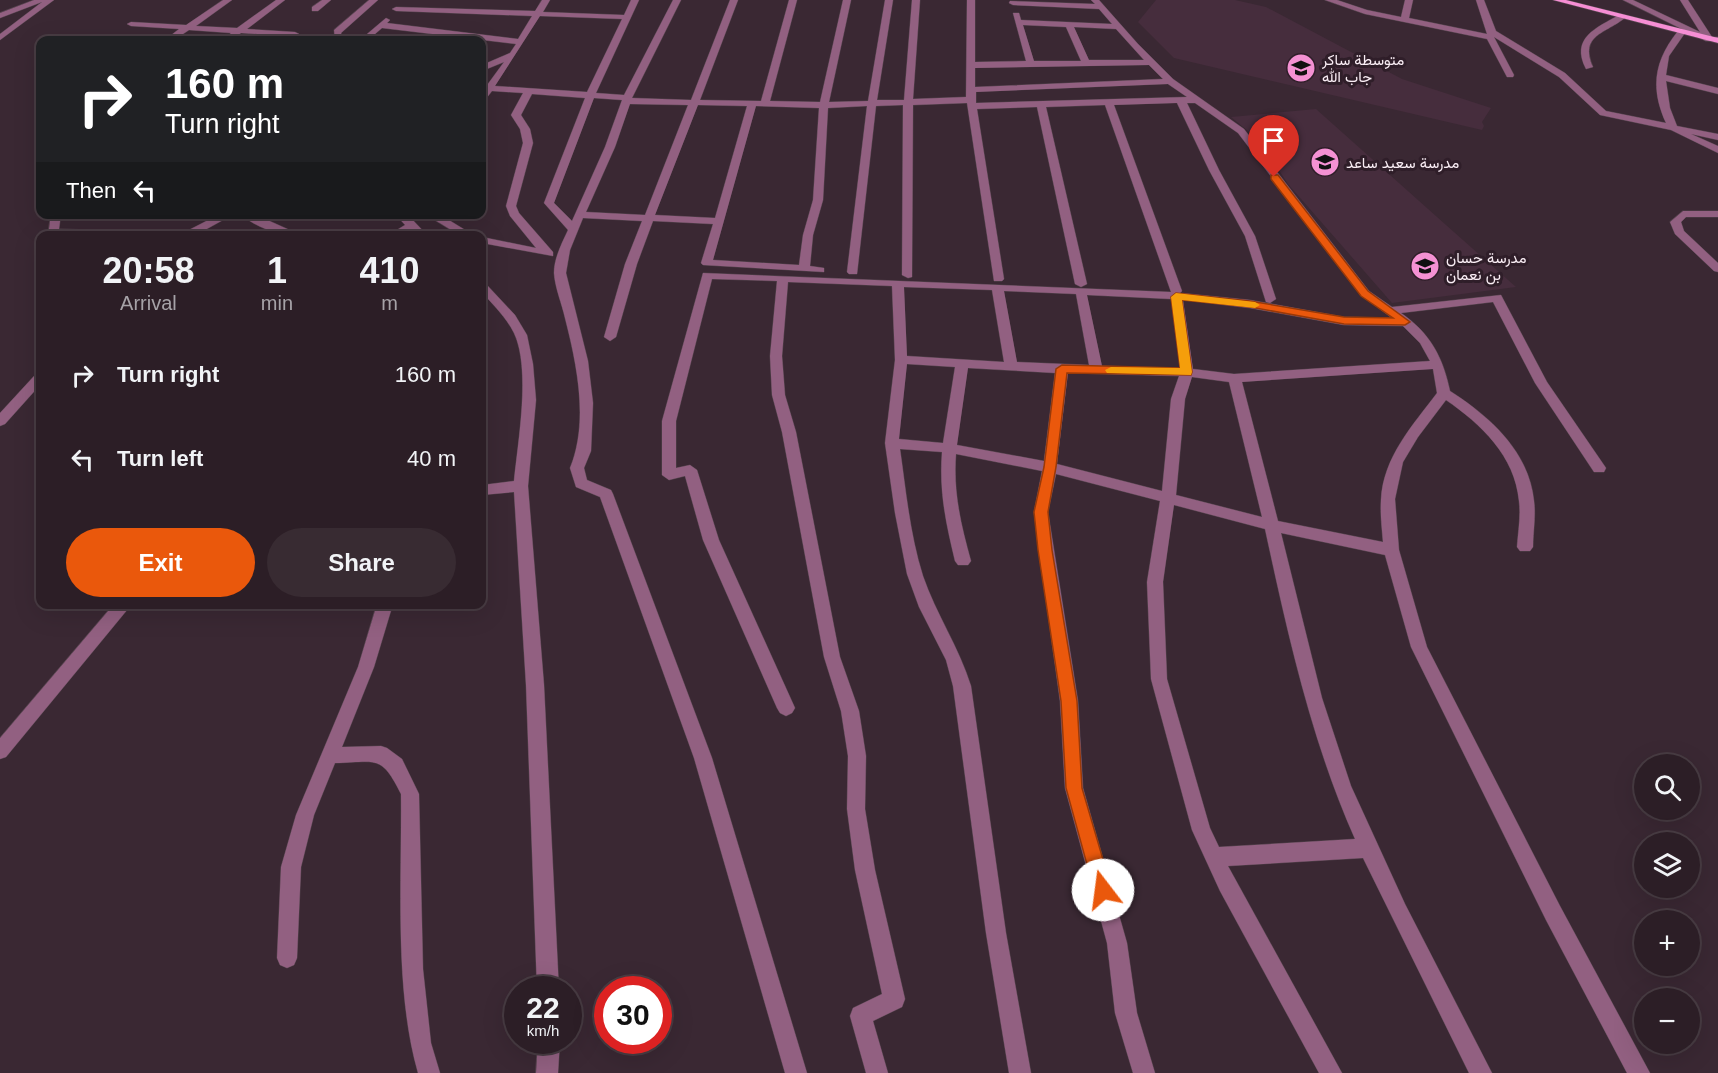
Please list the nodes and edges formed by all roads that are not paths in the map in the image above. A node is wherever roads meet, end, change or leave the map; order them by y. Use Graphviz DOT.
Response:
graph roads {
  1 [pos="41,0"];
  2 [pos="50,0"];
  3 [pos="228,0"];
  4 [pos="281,0"];
  5 [pos="327,0"];
  6 [pos="374,0"];
  7 [pos="406,0"];
  8 [pos="546,0"];
  9 [pos="635,0"];
  10 [pos="677,0"];
  11 [pos="734,0"];
  12 [pos="793,0"];
  13 [pos="847,0"];
  14 [pos="889,0"];
  15 [pos="916,0"];
  16 [pos="971,0"];
  17 [pos="1329,0"];
  18 [pos="1409,0"];
  19 [pos="1480,0"];
  20 [pos="1627,0"];
  21 [pos="1684,0"];
  22 [pos="1012,1"];
  23 [pos="1559,1"];
  24 [pos="1098,3"];
  25 [pos="315,9"];
  26 [pos="396,9"];
  27 [pos="538,14"];
  28 [pos="0,16"];
  29 [pos="627,17"];
  30 [pos="1622,17"];
  31 [pos="1404,21"];
  32 [pos="1018,22"];
  33 [pos="131,24"];
  34 [pos="380,25"];
  35 [pos="1069,25"];
  36 [pos="1118,27"];
  37 [pos="189,28"];
  38 [pos="241,30"];
  39 [pos="1681,33"];
  40 [pos="1491,34"];
  41 [pos="176,36"];
  42 [pos="232,36"];
  43 [pos="292,36"];
  44 [pos="338,36"];
  45 [pos="368,36"];
  46 [pos="471,36"];
  47 [pos="0,38"];
  48 [pos="486,38"];
  49 [pos="1715,40"];
  50 [pos="521,42"];
  51 [pos="513,55"];
  52 [pos="1150,62"];
  53 [pos="1086,63"];
  54 [pos="1030,64"];
  55 [pos="486,65"];
  56 [pos="971,65"];
  57 [pos="1589,67"];
  58 [pos="1510,75"];
  59 [pos="1662,77"];
  60 [pos="1170,81"];
  61 [pos="489,88"];
  62 [pos="1718,91"];
  63 [pos="486,92"];
  64 [pos="528,92"];
  65 [pos="590,96"];
  66 [pos="627,99"];
  67 [pos="971,99"];
  68 [pos="1188,101"];
  69 [pos="695,102"];
  70 [pos="908,102"];
  71 [pos="872,103"];
  72 [pos="752,104"];
  73 [pos="765,104"];
  74 [pos="1109,104"];
  75 [pos="824,105"];
  76 [pos="1041,105"];
  77 [pos="1674,128"];
  78 [pos="1718,137"];
  79 [pos="1718,150"];
  80 [pos="1718,214"];
  81 [pos="218,219"];
  82 [pos="253,219"];
  83 [pos="405,219"];
  84 [pos="439,219"];
  85 [pos="649,219"];
  86 [pos="719,220"];
  87 [pos="576,222"];
  88 [pos="412,226"];
  89 [pos="194,231"];
  90 [pos="271,231"];
  91 [pos="402,231"];
  92 [pos="418,231"];
  93 [pos="461,231"];
  94 [pos="486,241"];
  95 [pos="546,253"];
  96 [pos="563,256"];
  97 [pos="804,269"];
  98 [pos="1718,269"];
  99 [pos="853,272"];
  100 [pos="783,279"];
  101 [pos="903,279"];
  102 [pos="997,283"];
  103 [pos="1081,288"];
  104 [pos="486,290"];
  105 [pos="1176,294"];
  106 [pos="1270,299"];
  107 [pos="1386,316"];
  108 [pos="610,337"];
  109 [pos="901,360"];
  110 [pos="962,364"];
  111 [pos="1438,365"];
  112 [pos="1011,366"];
  113 [pos="1062,369"];
  114 [pos="1096,370"];
  115 [pos="1187,372"];
  116 [pos="1234,378"];
  117 [pos="36,382"];
  118 [pos="1444,393"];
  119 [pos="0,421"];
  120 [pos="892,443"];
  121 [pos="948,448"];
  122 [pos="1050,467"];
  123 [pos="1599,468"];
  124 [pos="521,486"];
  125 [pos="486,490"];
  126 [pos="1168,498"];
  127 [pos="1270,525"];
  128 [pos="1525,547"];
  129 [pos="1391,550"];
  130 [pos="963,561"];
  131 [pos="120,609"];
  132 [pos="383,609"];
  133 [pos="786,708"];
  134 [pos="0,751"];
  135 [pos="330,755"];
  136 [pos="1368,848"];
  137 [pos="1214,857"];
  138 [pos="287,958"];
  139 [pos="547,976"];
  140 [pos="548,1054"];
  141 [pos="429,1073"];
  142 [pos="547,1073"];
  143 [pos="796,1073"];
  144 [pos="877,1073"];
  145 [pos="1020,1073"];
  146 [pos="1144,1073"];
  147 [pos="1331,1073"];
  148 [pos="1480,1073"];
  149 [pos="1639,1073"];
  1 -- 28 [label="street"];
  2 -- 47 [label="street"];
  3 -- 37 [label="street"];
  4 -- 38 [label="street"];
  5 -- 25 [label="street"];
  6 -- 44 [label="street"];
  7 -- 26 [label="street"];
  8 -- 27 [label="street"];
  9 -- 29 [label="street"];
  10 -- 66 [label="street"];
  11 -- 69 [label="street"];
  12 -- 73 [label="street"];
  13 -- 75 [label="street"];
  14 -- 71 [label="street"];
  15 -- 70 [label="street"];
  16 -- 56 [label="street"];
  17 -- 31 [label="street"];
  18 -- 31 [label="street"];
  19 -- 40 [label="street"];
  20 -- 49 [label="street"];
  21 -- 49 [label="street"];
  22 -- 24 [label="street"];
  22 -- 32 [label="street"];
  23 -- 30 [label="main road"];
  24 -- 36 [label="street"];
  26 -- 27 [label="street"];
  26 -- 34 [label="street"];
  27 -- 29 [label="street"];
  27 -- 50 [label="street"];
  29 -- 65 [label="street"];
  30 -- 39 [label="main road"];
  30 -- 57 [label="street"];
  31 -- 40 [label="street"];
  32 -- 35 [label="street"];
  32 -- 54 [label="street"];
  33 -- 37 [label="street"];
  34 -- 45 [label="street"];
  34 -- 46 [label="street"];
  35 -- 36 [label="street"];
  35 -- 53 [label="street"];
  36 -- 52 [label="street"];
  37 -- 38 [label="street"];
  37 -- 41 [label="street"];
  38 -- 42 [label="street"];
  38 -- 43 [label="street"];
  39 -- 49 [label="main road"];
  39 -- 59 [label="street"];
  40 -- 58 [label="street"];
  40 -- 77 [label="street"];
  48 -- 50 [label="street"];
  50 -- 51 [label="street"];
  51 -- 55 [label="street"];
  51 -- 61 [label="street"];
  52 -- 53 [label="street"];
  52 -- 60 [label="street"];
  53 -- 54 [label="street"];
  54 -- 56 [label="street"];
  56 -- 67 [label="street"];
  59 -- 62 [label="street"];
  59 -- 77 [label="street"];
  60 -- 67 [label="street"];
  60 -- 68 [label="street"];
  61 -- 63 [label="street"];
  61 -- 64 [label="street"];
  64 -- 65 [label="street"];
  64 -- 95 [label="street"];
  65 -- 66 [label="street"];
  65 -- 87 [label="street"];
  66 -- 69 [label="street"];
  66 -- 87 [label="street"];
  67 -- 70 [label="street"];
  67 -- 76 [label="street"];
  67 -- 102 [label="street"];
  68 -- 74 [label="street"];
  68 -- 106 [label="street"];
  68 -- 107 [label="street"];
  69 -- 72 [label="street"];
  69 -- 85 [label="street"];
  70 -- 71 [label="street"];
  70 -- 101 [label="street"];
  71 -- 75 [label="street"];
  71 -- 99 [label="street"];
  72 -- 73 [label="street"];
  72 -- 86 [label="street"];
  73 -- 75 [label="street"];
  74 -- 76 [label="street"];
  74 -- 105 [label="street"];
  75 -- 97 [label="street"];
  76 -- 103 [label="street"];
  77 -- 78 [label="street"];
  77 -- 79 [label="street"];
  80 -- 98 [label="street"];
  81 -- 89 [label="street"];
  82 -- 90 [label="street"];
  83 -- 88 [label="street"];
  84 -- 93 [label="street"];
  85 -- 86 [label="street"];
  85 -- 87 [label="street"];
  85 -- 108 [label="street"];
  86 -- 97 [label="street"];
  87 -- 96 [label="street"];
  88 -- 91 [label="street"];
  88 -- 92 [label="street"];
  94 -- 95 [label="street"];
  95 -- 96 [label="street"];
  96 -- 143 [label="street"];
  97 -- 99 [label="street"];
  99 -- 101 [label="street"];
  100 -- 101 [label="street"];
  100 -- 133 [label="street"];
  100 -- 144 [label="street"];
  101 -- 102 [label="street"];
  101 -- 109 [label="street"];
  102 -- 103 [label="street"];
  102 -- 112 [label="street"];
  103 -- 105 [label="street"];
  103 -- 114 [label="street"];
  104 -- 124 [label="street"];
  105 -- 106 [label="street"];
  105 -- 107 [label="street"];
  105 -- 115 [label="street"];
  106 -- 107 [label="street"];
  107 -- 111 [label="street"];
  107 -- 123 [label="street"];
  109 -- 110 [label="street"];
  109 -- 120 [label="street"];
  110 -- 112 [label="street"];
  110 -- 121 [label="street"];
  111 -- 116 [label="street"];
  111 -- 118 [label="street"];
  112 -- 113 [label="street"];
  113 -- 114 [label="street"];
  113 -- 122 [label="street"];
  114 -- 115 [label="street"];
  115 -- 116 [label="street"];
  115 -- 126 [label="street"];
  116 -- 127 [label="street"];
  117 -- 119 [label="street"];
  118 -- 128 [label="street"];
  118 -- 129 [label="street"];
  120 -- 121 [label="street"];
  120 -- 145 [label="street"];
  121 -- 122 [label="street"];
  121 -- 130 [label="street"];
  122 -- 126 [label="street"];
  122 -- 146 [label="street"];
  124 -- 125 [label="street"];
  124 -- 139 [label="street"];
  126 -- 127 [label="street"];
  126 -- 137 [label="street"];
  127 -- 129 [label="street"];
  127 -- 136 [label="street"];
  129 -- 149 [label="street"];
  131 -- 134 [label="street"];
  132 -- 135 [label="street"];
  135 -- 138 [label="street"];
  135 -- 141 [label="street"];
  136 -- 137 [label="street"];
  136 -- 148 [label="street"];
  137 -- 147 [label="street"];
  140 -- 142 [label="street"];
}
